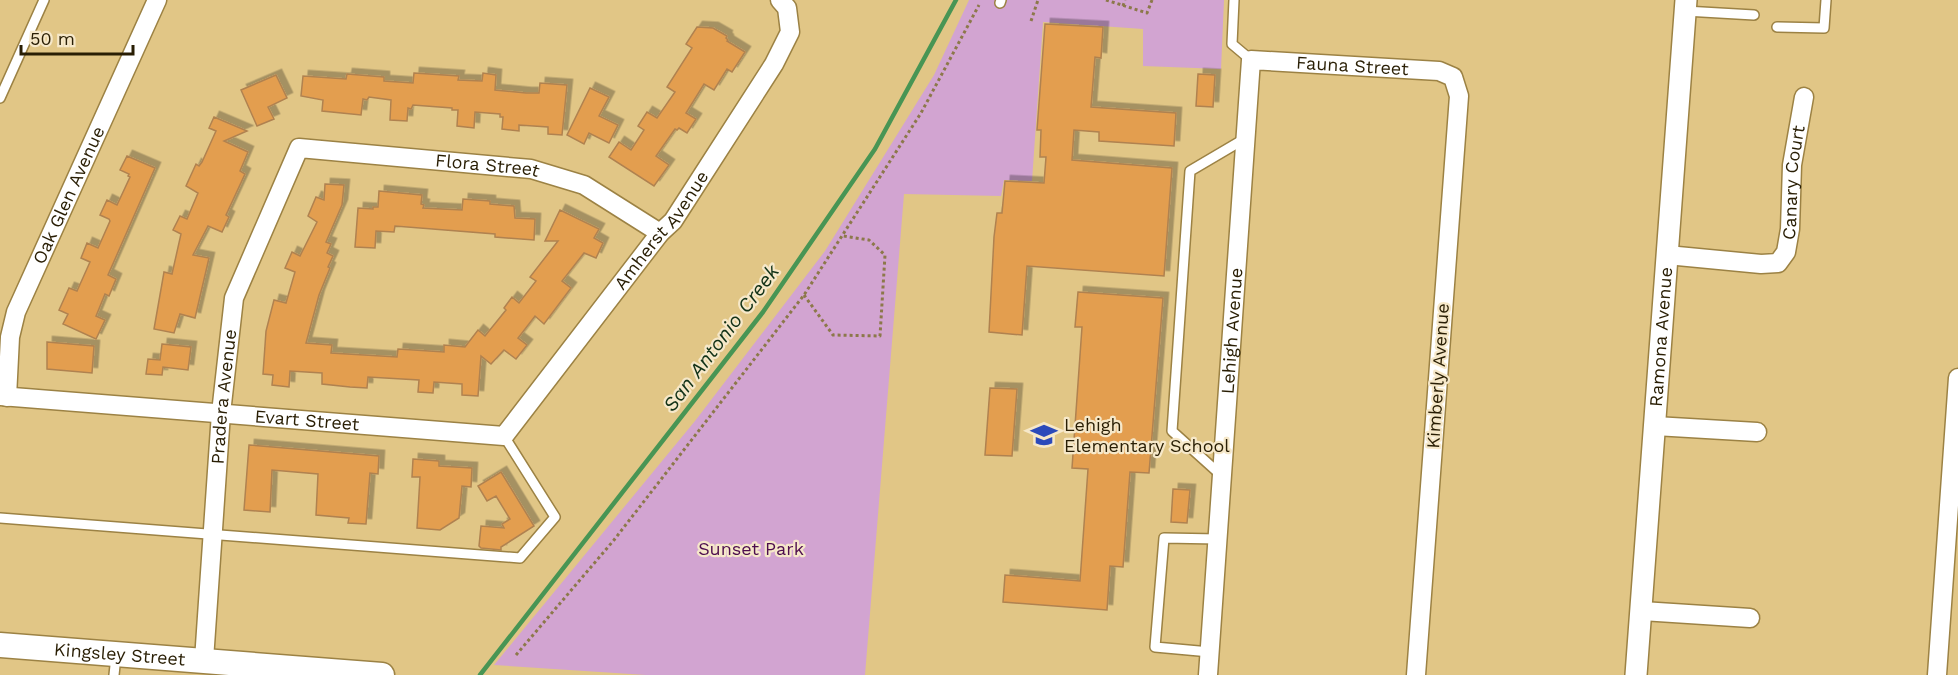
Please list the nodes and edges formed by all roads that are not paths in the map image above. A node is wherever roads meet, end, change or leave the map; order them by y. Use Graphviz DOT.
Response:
graph roads {
  1 [pos="44,0"];
  2 [pos="157,0"];
  3 [pos="1234,0"];
  4 [pos="1826,0"];
  5 [pos="783,4"];
  6 [pos="1685,5"];
  7 [pos="1754,15"];
  8 [pos="1777,27"];
  9 [pos="1251,60"];
  10 [pos="1453,78"];
  11 [pos="1804,97"];
  12 [pos="0,98"];
  13 [pos="1246,138"];
  14 [pos="299,148"];
  15 [pos="660,233"];
  16 [pos="1667,255"];
  17 [pos="1958,378"];
  18 [pos="3,397"];
  19 [pos="222,413"];
  20 [pos="1655,426"];
  21 [pos="1757,432"];
  22 [pos="504,436"];
  23 [pos="1222,476"];
  24 [pos="0,518"];
  25 [pos="213,535"];
  26 [pos="1218,539"];
  27 [pos="1642,611"];
  28 [pos="1750,618"];
  29 [pos="0,645"];
  30 [pos="1210,652"];
  31 [pos="204,660"];
  32 [pos="115,664"];
  33 [pos="382,675"];
  34 [pos="1208,675"];
  35 [pos="1416,675"];
  36 [pos="1636,675"];
  37 [pos="1937,675"];
  1 -- 12 [label="lane"];
  2 -- 18 [label="street, Oak Glen Avenue"];
  3 -- 9 [label="lane"];
  4 -- 8 [label="lane"];
  5 -- 15 [label="street, Amherst Avenue"];
  6 -- 7 [label="lane"];
  6 -- 16 [label="street, Ramona Avenue"];
  9 -- 10 [label="street, Fauna Street"];
  9 -- 13 [label="street, Lehigh Avenue"];
  10 -- 35 [label="street, Kimberly Avenue"];
  11 -- 16 [label="street, Canary Court"];
  13 -- 23 [label="street, Lehigh Avenue"];
  13 -- 23 [label="lane"];
  14 -- 15 [label="street, Flora Street"];
  14 -- 19 [label="street, Pradera Avenue"];
  15 -- 22 [label="street, Amherst Avenue"];
  16 -- 20 [label="street, Ramona Avenue"];
  17 -- 37 [label="street"];
  18 -- 19 [label="street, Evart Street"];
  19 -- 22 [label="street, Evart Street"];
  19 -- 25 [label="street, Pradera Avenue"];
  20 -- 21 [label="street"];
  20 -- 27 [label="street, Ramona Avenue"];
  22 -- 25 [label="lane"];
  23 -- 26 [label="street, Lehigh Avenue"];
  24 -- 25 [label="lane"];
  25 -- 31 [label="street, Pradera Avenue"];
  26 -- 30 [label="street, Lehigh Avenue"];
  26 -- 30 [label="lane"];
  27 -- 28 [label="street"];
  27 -- 36 [label="street, Ramona Avenue"];
  29 -- 32 [label="main road, Kingsley Street"];
  30 -- 34 [label="street, Lehigh Avenue"];
  31 -- 32 [label="main road, Kingsley Street"];
  31 -- 33 [label="main road, Kingsley Street"];
}
